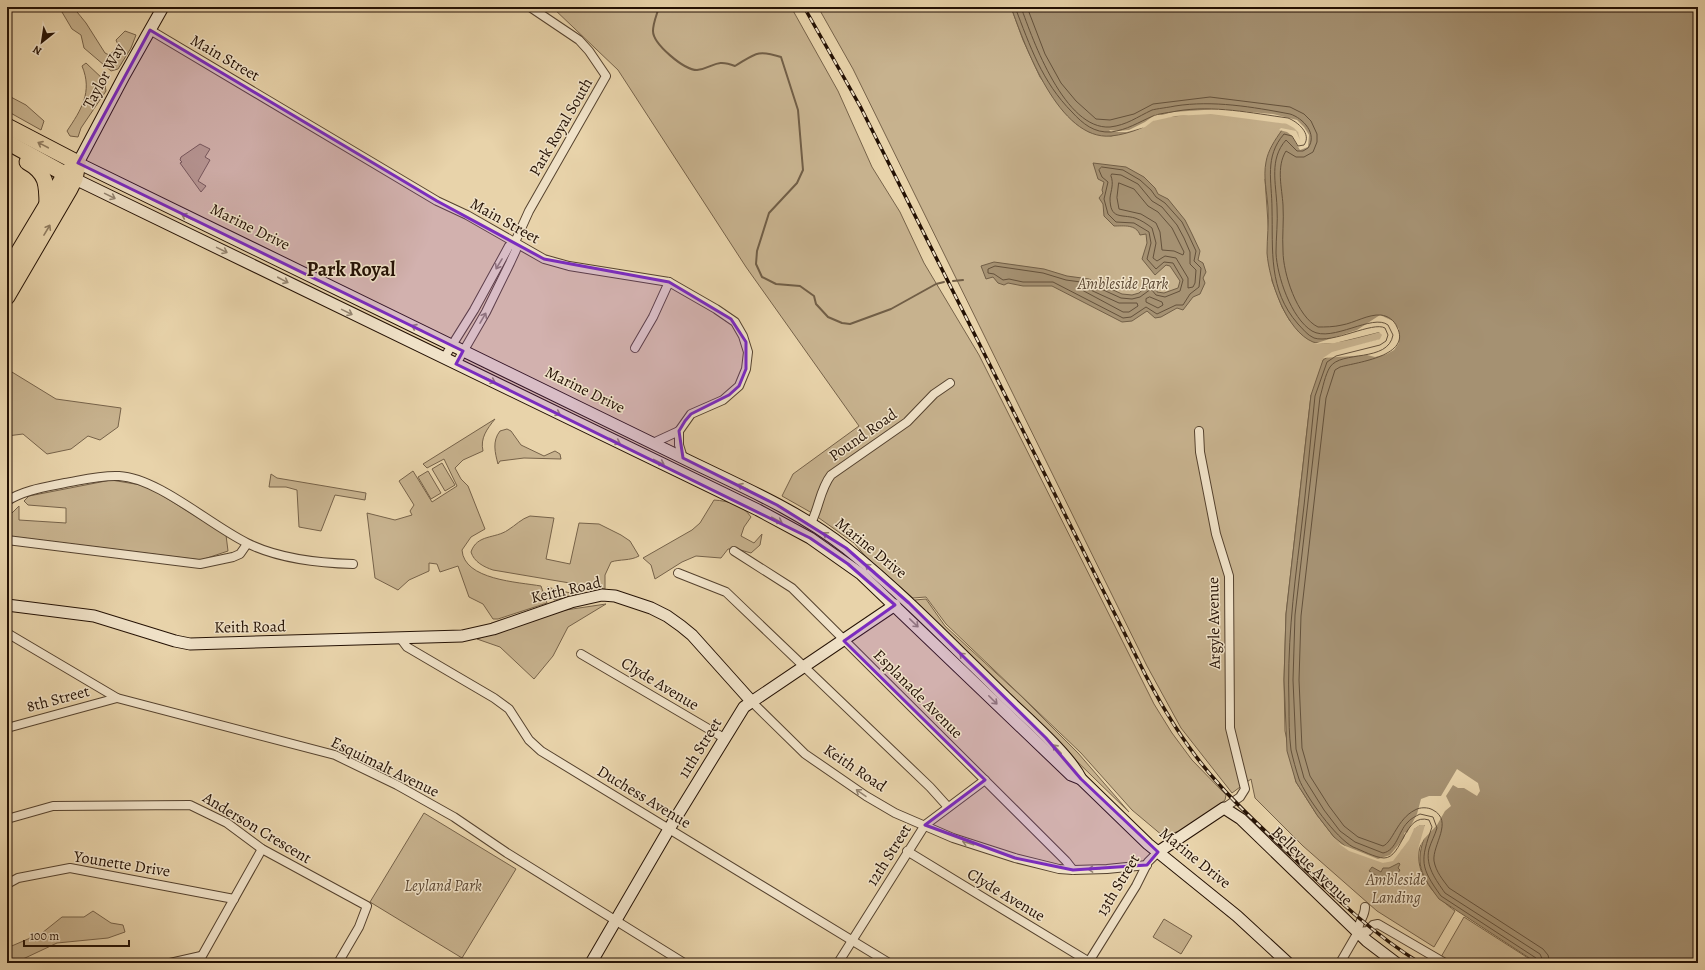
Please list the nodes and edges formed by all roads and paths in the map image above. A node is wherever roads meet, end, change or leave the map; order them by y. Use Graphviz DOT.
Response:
graph roads {
  1 [pos="163,7"];
  2 [pos="530,7"];
  3 [pos="150,30"];
  4 [pos="7,126"];
  5 [pos="7,142"];
  6 [pos="7,151"];
  7 [pos="78,163"];
  8 [pos="70,177"];
  9 [pos="47,206"];
  10 [pos="515,242"];
  11 [pos="7,271"];
  12 [pos="669,282"];
  13 [pos="9,290"];
  14 [pos="452,345"];
  15 [pos="635,348"];
  16 [pos="463,351"];
  17 [pos="444,358"];
  18 [pos="456,364"];
  19 [pos="950,383"];
  20 [pos="679,431"];
  21 [pos="1199,431"];
  22 [pos="653,443"];
  23 [pos="683,458"];
  24 [pos="8,500"];
  25 [pos="810,524"];
  26 [pos="796,530"];
  27 [pos="7,540"];
  28 [pos="247,544"];
  29 [pos="734,551"];
  30 [pos="353,564"];
  31 [pos="678,573"];
  32 [pos="7,605"];
  33 [pos="895,605"];
  34 [pos="7,633"];
  35 [pos="401,639"];
  36 [pos="844,641"];
  37 [pos="581,654"];
  38 [pos="806,667"];
  39 [pos="117,698"];
  40 [pos="752,702"];
  41 [pos="7,728"];
  42 [pos="724,738"];
  43 [pos="1081,779"];
  44 [pos="985,780"];
  45 [pos="1244,792"];
  46 [pos="948,807"];
  47 [pos="1224,808"];
  48 [pos="7,819"];
  49 [pos="925,825"];
  50 [pos="670,829"];
  51 [pos="262,849"];
  52 [pos="907,851"];
  53 [pos="1158,852"];
  54 [pos="1147,865"];
  55 [pos="1073,870"];
  56 [pos="7,884"];
  57 [pos="234,899"];
  58 [pos="1365,907"];
  59 [pos="617,922"];
  60 [pos="1358,932"];
  61 [pos="852,940"];
  62 [pos="196,960"];
  63 [pos="170,963"];
  64 [pos="338,963"];
  65 [pos="591,963"];
  66 [pos="684,963"];
  67 [pos="838,963"];
  68 [pos="889,963"];
  69 [pos="1089,963"];
  70 [pos="1288,963"];
  71 [pos="1340,963"];
  72 [pos="1396,963"];
  73 [pos="1445,963"];
  1 -- 3 [label="main road, Taylor Way"];
  2 -- 10 [label="street, Park Royal South"];
  3 -- 7 [label="main road, Taylor Way"];
  3 -- 10 [label="street, Main Street"];
  7 -- 4 [label="highway, Marine Drive, one-way"];
  5 -- 8 [label="highway, Marine Drive"];
  6 -- 9 [label="highway"];
  7 -- 8 [label="highway, Taylor Way"];
  14 -- 7 [label="main road, Marine Drive, one-way"];
  8 -- 9 [label="highway, Taylor Way"];
  13 -- 8 [label="highway, Taylor Way, one-way"];
  8 -- 17 [label="main road, Marine Drive, one-way"];
  9 -- 11 [label="highway, Taylor Way"];
  10 -- 12 [label="street, Main Street"];
  10 -- 14 [label="street, Park Royal South, one-way"];
  16 -- 10 [label="street, Park Royal South, one-way"];
  12 -- 15 [label="street"];
  12 -- 20 [label="street, Main Street"];
  14 -- 16 [label="main road, Marine Drive"];
  14 -- 17 [label="street, Park Royal South"];
  16 -- 18 [label="street, Park Royal South"];
  16 -- 22 [label="main road, Marine Drive"];
  17 -- 18 [label="main road, Marine Drive"];
  18 -- 26 [label="main road, Marine Drive, one-way"];
  19 -- 25 [label="street, Pound Road"];
  20 -- 22 [label="street"];
  20 -- 23 [label="street"];
  21 -- 45 [label="street, Argyle Avenue"];
  22 -- 23 [label="main road, Marine Drive"];
  25 -- 23 [label="main road, Marine Drive, one-way"];
  24 -- 28 [label="street"];
  25 -- 26 [label="main road"];
  43 -- 25 [label="main road, Marine Drive, one-way"];
  26 -- 33 [label="main road, Marine Drive"];
  27 -- 28 [label="street"];
  28 -- 30 [label="street"];
  29 -- 36 [label="street, Esplanade Avenue"];
  31 -- 38 [label="street"];
  32 -- 35 [label="main road, Keith Road"];
  33 -- 36 [label="main road, 11th Street"];
  33 -- 43 [label="main road, Marine Drive, one-way"];
  34 -- 39 [label="street, Esquimalt Avenue"];
  35 -- 40 [label="main road, Keith Road"];
  35 -- 50 [label="street, Duchess Avenue"];
  36 -- 38 [label="main road, 11th Street"];
  36 -- 44 [label="street, Esplanade Avenue"];
  37 -- 42 [label="street, Clyde Avenue"];
  38 -- 40 [label="main road, 11th Street"];
  38 -- 46 [label="street"];
  39 -- 41 [label="street, 8th Street"];
  39 -- 59 [label="street, Esquimalt Avenue"];
  40 -- 42 [label="main road, 11th Street"];
  49 -- 40 [label="street, Keith Road, one-way"];
  42 -- 50 [label="main road, 11th Street"];
  43 -- 53 [label="main road, Marine Drive"];
  44 -- 46 [label="street, 12th Street"];
  44 -- 55 [label="street, Esplanade Avenue"];
  45 -- 47 [label="street, 13th Street"];
  46 -- 49 [label="street, 12th Street"];
  47 -- 53 [label="main road, 13th Street"];
  47 -- 60 [label="main road, Bellevue Avenue"];
  48 -- 51 [label="street, Anderson Crescent"];
  49 -- 52 [label="street, 12th Street"];
  55 -- 49 [label="street, Keith Road, one-way"];
  50 -- 59 [label="main road, 11th Street"];
  50 -- 61 [label="street, Duchess Avenue"];
  51 -- 57 [label="street"];
  51 -- 64 [label="street, Anderson Crescent"];
  52 -- 61 [label="street, 12th Street"];
  52 -- 69 [label="street, Clyde Avenue"];
  53 -- 54 [label="street, 13th Street"];
  53 -- 70 [label="main road, Marine Drive"];
  54 -- 55 [label="street, Keith Road, one-way"];
  54 -- 69 [label="street, 13th Street"];
  56 -- 57 [label="street, Younette Drive"];
  57 -- 62 [label="street"];
  58 -- 60 [label="street"];
  59 -- 65 [label="main road, 11th Street"];
  59 -- 66 [label="street, Esquimalt Avenue"];
  60 -- 71 [label="street"];
  60 -- 72 [label="main road, Bellevue Avenue"];
  60 -- 73 [label="street"];
  61 -- 67 [label="street, 12th Street"];
  61 -- 68 [label="street, Duchess Avenue"];
  62 -- 63 [label="street"];
}
